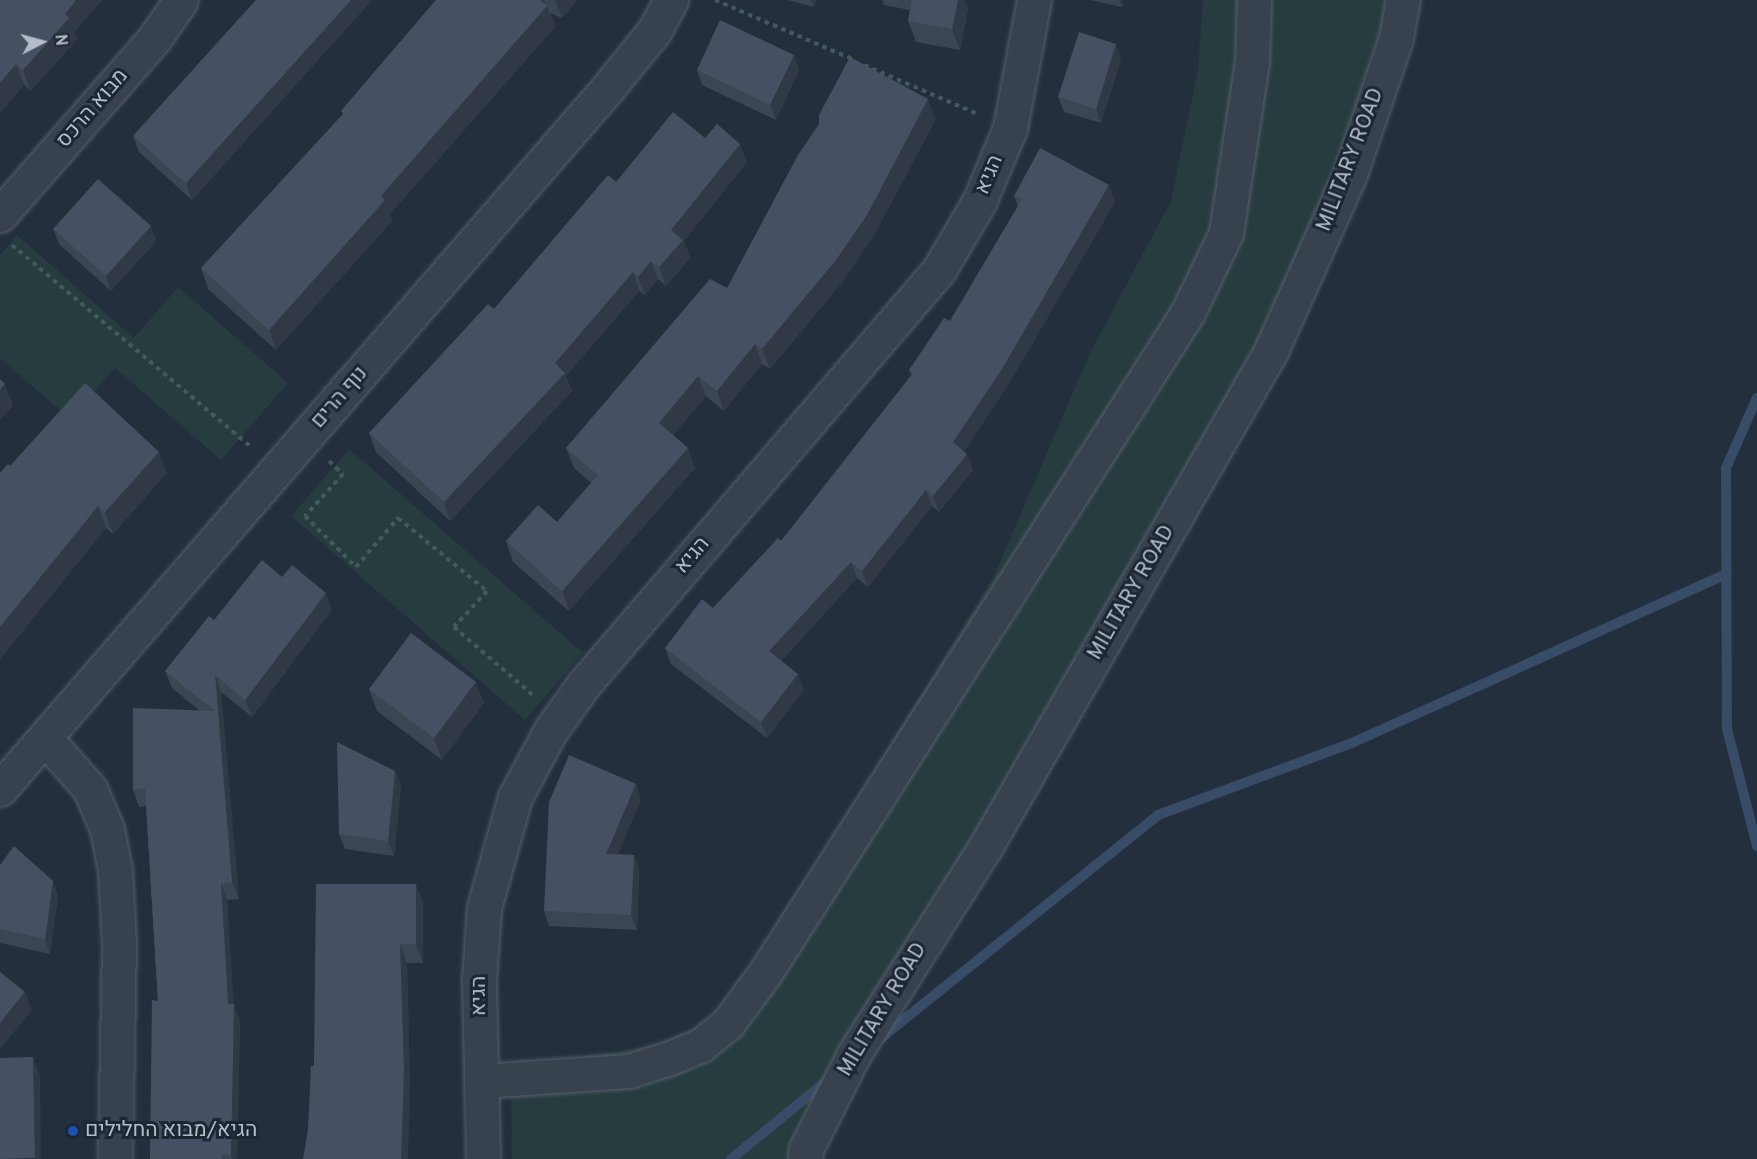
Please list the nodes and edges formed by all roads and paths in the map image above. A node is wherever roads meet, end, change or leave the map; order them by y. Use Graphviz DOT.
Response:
graph roads {
  1 [pos="181,0"];
  2 [pos="671,0"];
  3 [pos="715,0"];
  4 [pos="1034,0"];
  5 [pos="1254,0"];
  6 [pos="1403,0"];
  7 [pos="1010,128"];
  8 [pos="4,229"];
  9 [pos="304,439"];
  10 [pos="277,469"];
  11 [pos="560,718"];
  12 [pos="45,738"];
  13 [pos="0,789"];
  14 [pos="481,1081"];
  15 [pos="114,1159"];
  16 [pos="483,1159"];
  17 [pos="805,1159"];
  1 -- 8 [label="street, מבוא הרכס"];
  2 -- 9 [label="street, נוף הרים"];
  3 -- 7 [label="path"];
  4 -- 7 [label="street, הגיא"];
  5 -- 14 [label="street"];
  6 -- 17 [label="street, MILITARY ROAD"];
  7 -- 11 [label="street, הגיא"];
  8 -- 10 [label="path"];
  9 -- 10 [label="street, נוף הרים"];
  9 -- 11 [label="path"];
  10 -- 12 [label="street, נוף הרים"];
  11 -- 14 [label="street, הגיא"];
  12 -- 13 [label="street, נוף הרים"];
  12 -- 15 [label="street"];
  14 -- 16 [label="street, הגיא"];
}
